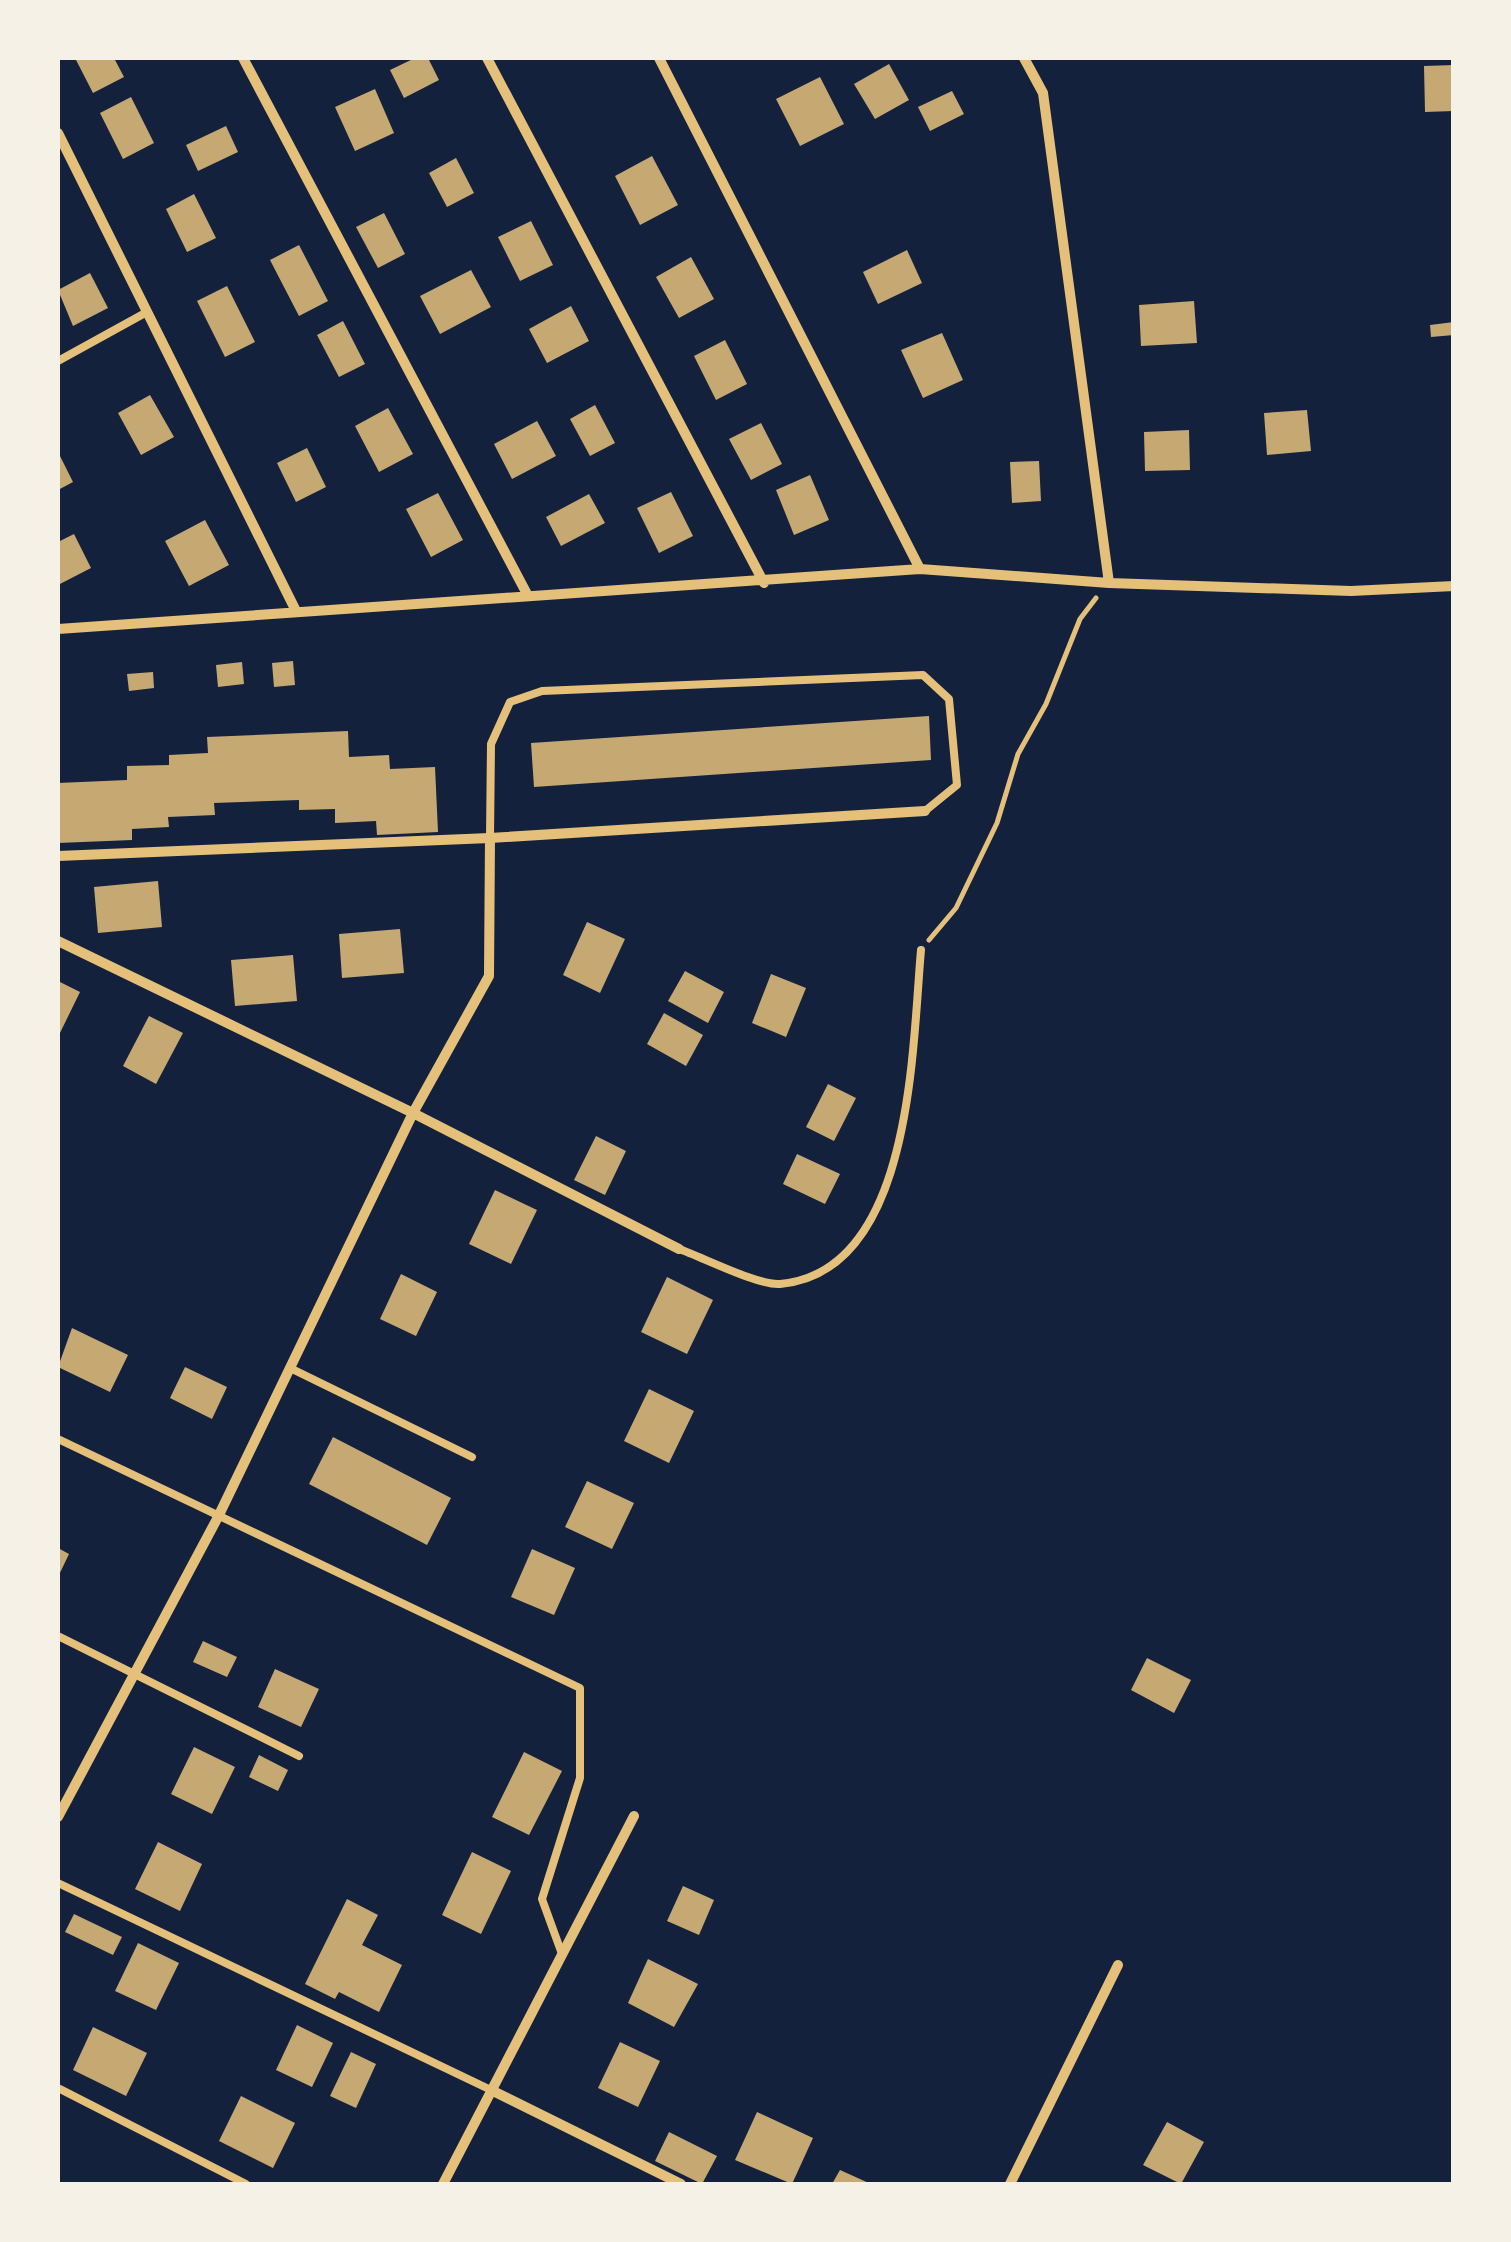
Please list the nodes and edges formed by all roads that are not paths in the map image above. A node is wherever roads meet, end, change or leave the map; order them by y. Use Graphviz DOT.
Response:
graph roads {
  1 [pos="243,58"];
  2 [pos="487,58"];
  3 [pos="659,58"];
  4 [pos="1024,58"];
  5 [pos="58,133"];
  6 [pos="147,312"];
  7 [pos="58,360"];
  8 [pos="920,569"];
  9 [pos="1109,582"];
  10 [pos="764,583"];
  11 [pos="1454,586"];
  12 [pos="528,594"];
  13 [pos="296,612"];
  14 [pos="58,629"];
  15 [pos="925,811"];
  16 [pos="490,838"];
  17 [pos="58,856"];
  18 [pos="58,941"];
  19 [pos="921,950"];
  20 [pos="413,1112"];
  21 [pos="679,1249"];
  22 [pos="290,1368"];
  23 [pos="58,1439"];
  24 [pos="472,1457"];
  25 [pos="218,1517"];
  26 [pos="58,1636"];
  27 [pos="134,1674"];
  28 [pos="299,1756"];
  29 [pos="634,1816"];
  30 [pos="58,1817"];
  31 [pos="58,1883"];
  32 [pos="562,1954"];
  33 [pos="1118,1965"];
  34 [pos="58,2088"];
  35 [pos="491,2090"];
  36 [pos="246,2184"];
  37 [pos="443,2184"];
  38 [pos="681,2184"];
  39 [pos="1010,2184"];
  1 -- 12 [label="street"];
  2 -- 10 [label="street"];
  3 -- 8 [label="street"];
  4 -- 9 [label="street"];
  5 -- 6 [label="street"];
  6 -- 7 [label="lane"];
  6 -- 13 [label="street"];
  8 -- 9 [label="street"];
  8 -- 10 [label="street"];
  9 -- 11 [label="street"];
  10 -- 12 [label="street"];
  12 -- 13 [label="street"];
  13 -- 14 [label="street"];
  15 -- 16 [label="street"];
  15 -- 16 [label="lane"];
  16 -- 17 [label="street"];
  16 -- 20 [label="street"];
  18 -- 20 [label="street"];
  19 -- 21 [label="lane"];
  20 -- 21 [label="street"];
  20 -- 22 [label="street"];
  22 -- 24 [label="lane"];
  22 -- 25 [label="street"];
  23 -- 25 [label="lane"];
  25 -- 27 [label="street"];
  25 -- 32 [label="lane"];
  26 -- 27 [label="lane"];
  27 -- 28 [label="lane"];
  27 -- 30 [label="street"];
  29 -- 32 [label="street"];
  31 -- 35 [label="lane"];
  32 -- 35 [label="street"];
  33 -- 39 [label="street"];
  34 -- 36 [label="lane"];
  35 -- 37 [label="street"];
  35 -- 38 [label="street"];
}
